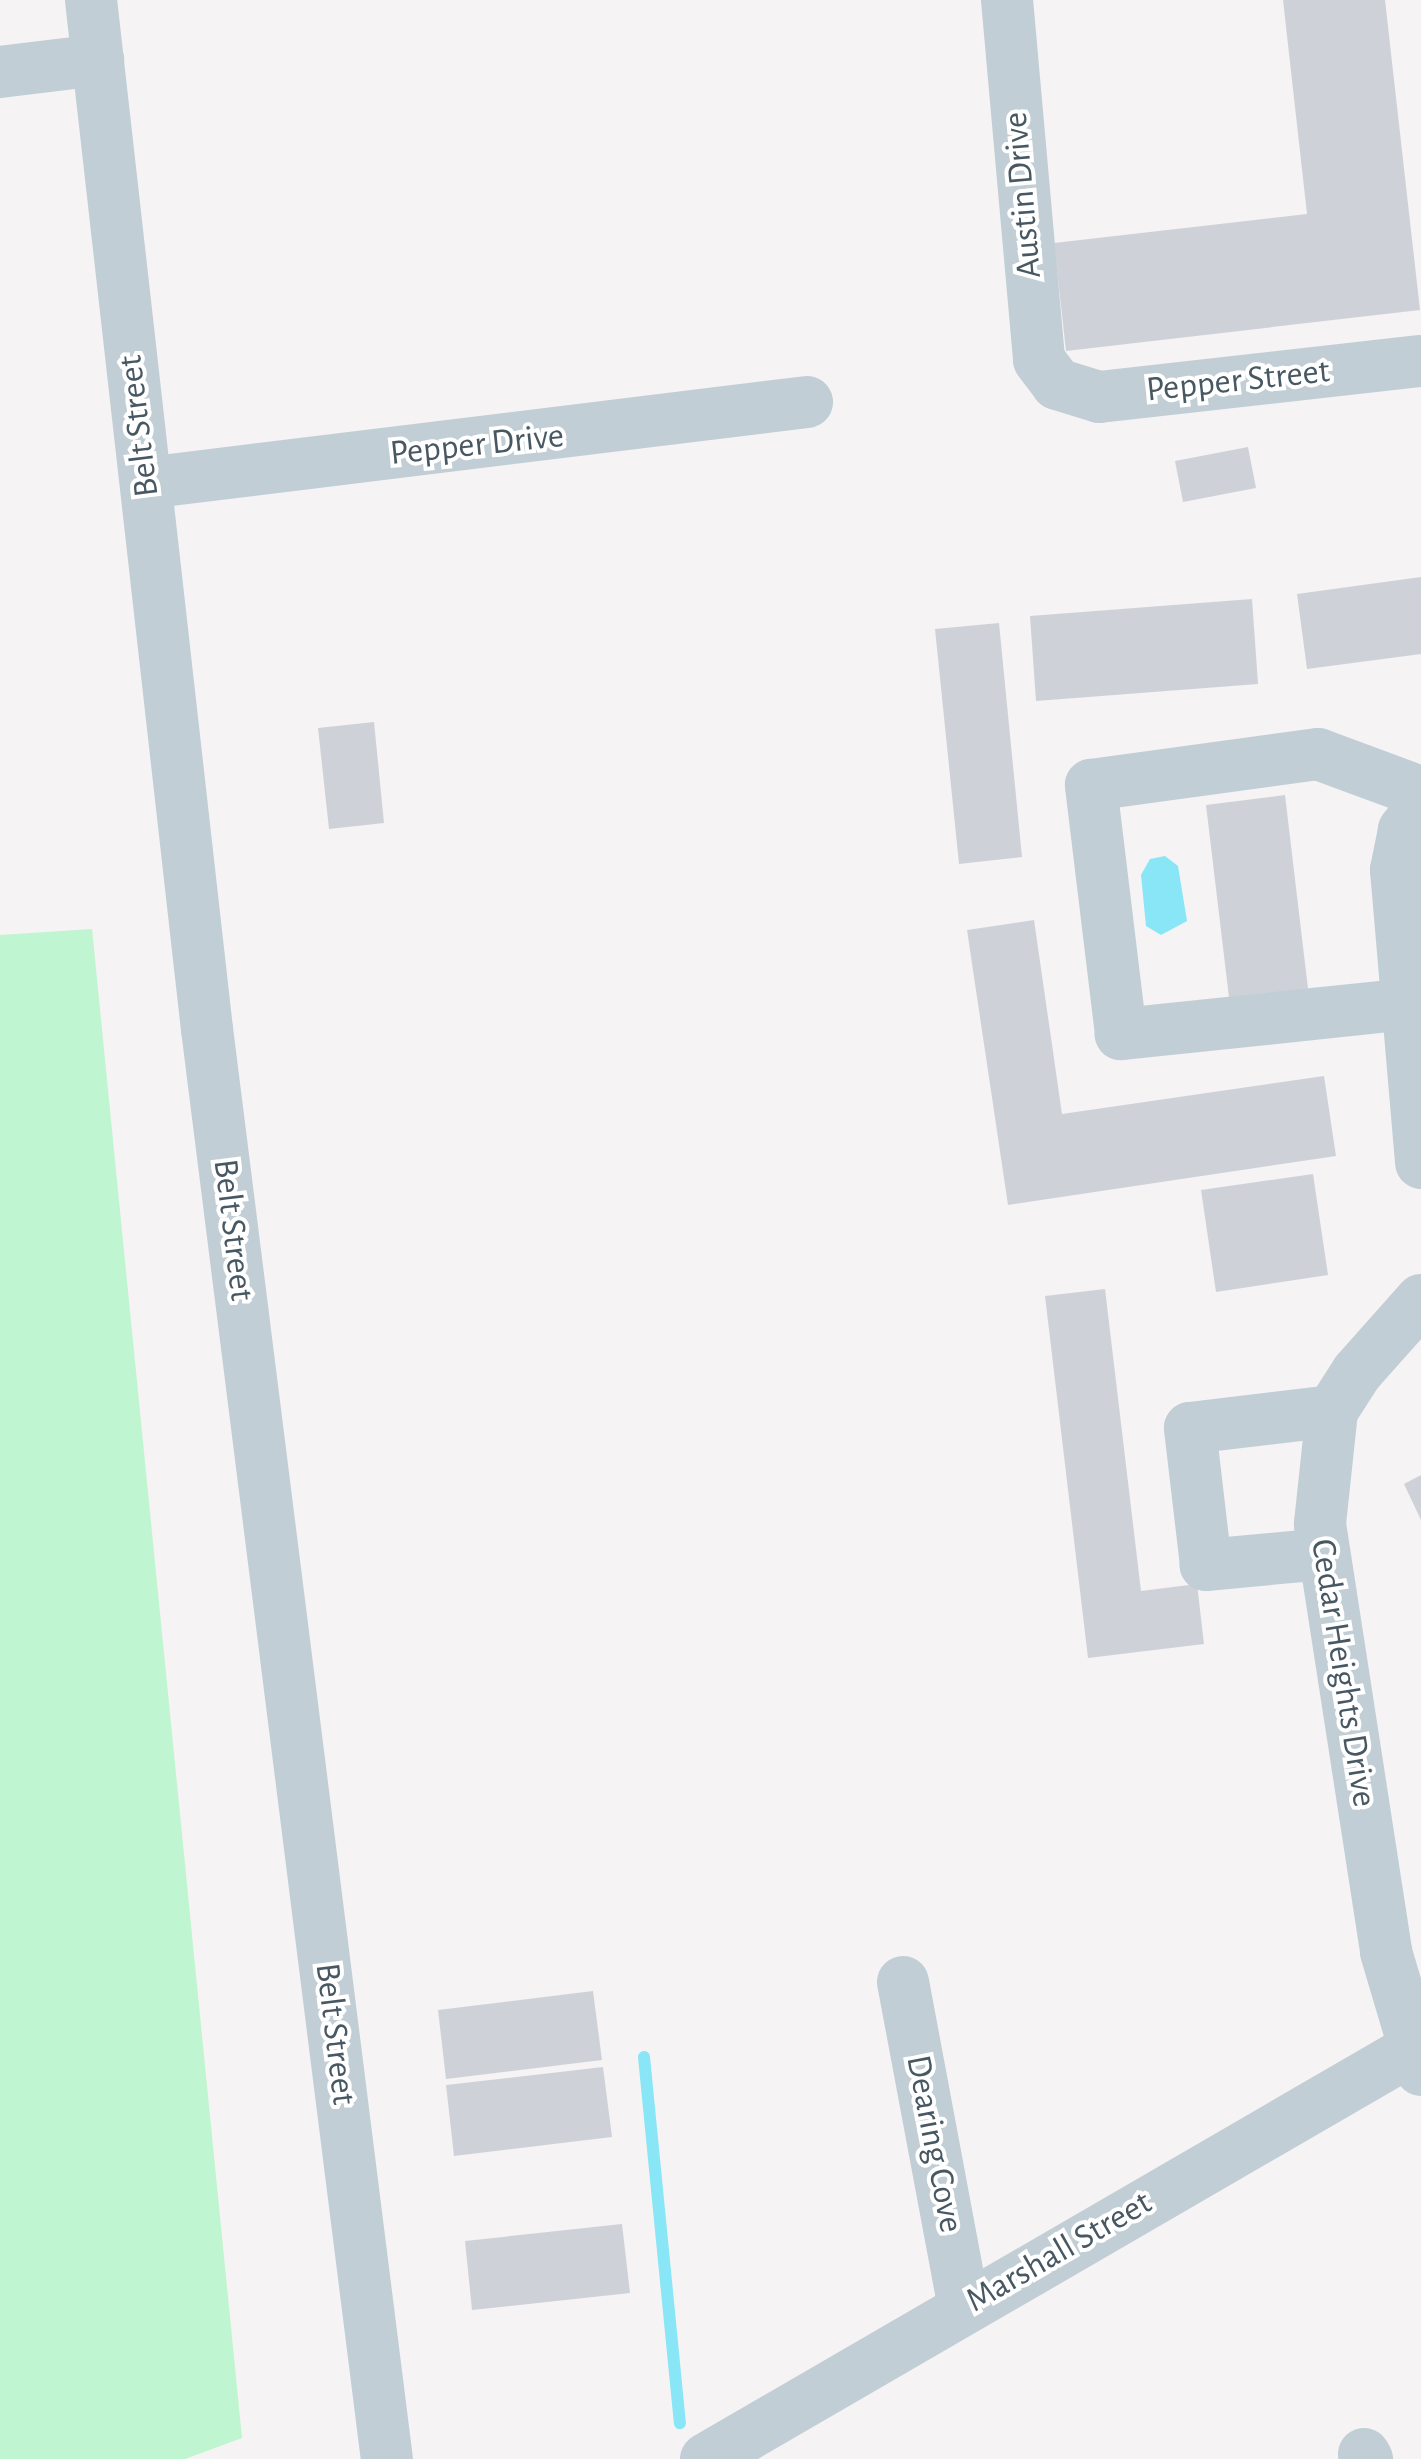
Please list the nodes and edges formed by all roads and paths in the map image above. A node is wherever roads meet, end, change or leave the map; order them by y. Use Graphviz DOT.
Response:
graph roads {
  1 [pos="91,0"];
  2 [pos="1007,0"];
  3 [pos="98,60"];
  4 [pos="0,72"];
  5 [pos="1421,361"];
  6 [pos="1057,384"];
  7 [pos="808,402"];
  8 [pos="146,483"];
  9 [pos="1421,792"];
  10 [pos="1421,808"];
  11 [pos="1408,1004"];
  12 [pos="1421,1163"];
  13 [pos="1421,1300"];
  14 [pos="1332,1411"];
  15 [pos="1324,1554"];
  16 [pos="903,1982"];
  17 [pos="1417,2060"];
  18 [pos="964,2307"];
  19 [pos="387,2459"];
  20 [pos="706,2459"];
  1 -- 3 [label="street, Belt Street"];
  2 -- 6 [label="street, Austin Drive"];
  3 -- 4 [label="street"];
  3 -- 8 [label="street, Belt Street"];
  5 -- 6 [label="street, Pepper Street"];
  7 -- 8 [label="street, Pepper Drive"];
  8 -- 19 [label="street, Belt Street"];
  9 -- 11 [label="street"];
  10 -- 11 [label="street"];
  11 -- 12 [label="street"];
  13 -- 14 [label="street, Cedar Heights Drive"];
  14 -- 15 [label="street, Cedar Heights Drive"];
  14 -- 15 [label="street"];
  15 -- 17 [label="street, Cedar Heights Drive"];
  16 -- 18 [label="street, Dearing Cove"];
  17 -- 18 [label="street, Marshall Street"];
  18 -- 20 [label="street, Marshall Street"];
}
